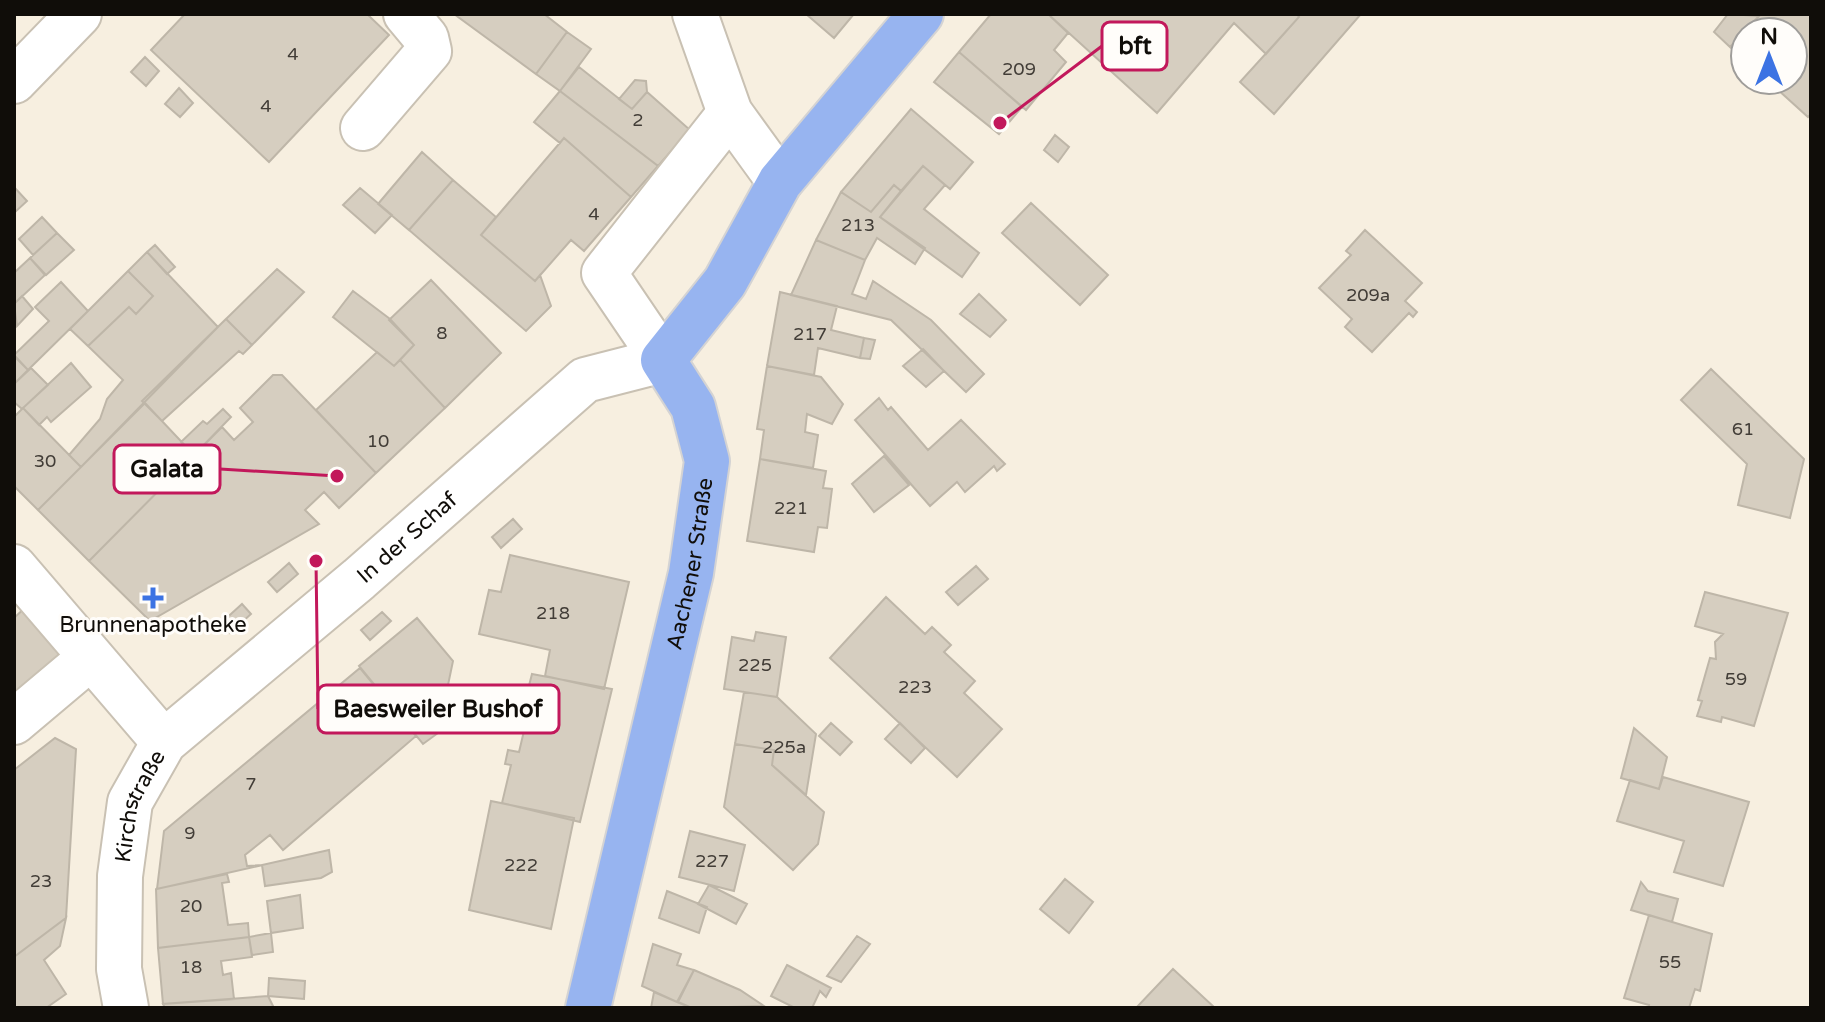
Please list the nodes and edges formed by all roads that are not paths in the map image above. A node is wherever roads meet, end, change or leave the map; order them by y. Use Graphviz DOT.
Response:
graph roads {
  1 [pos="79,14"];
  2 [pos="406,14"];
  3 [pos="695,14"];
  4 [pos="921,14"];
  5 [pos="14,81"];
  6 [pos="730,113"];
  7 [pos="363,128"];
  8 [pos="780,182"];
  9 [pos="663,360"];
  10 [pos="14,567"];
  11 [pos="90,658"];
  12 [pos="14,722"];
  13 [pos="164,742"];
  14 [pos="126,1008"];
  15 [pos="588,1008"];
  1 -- 5 [label="street"];
  2 -- 7 [label="street"];
  3 -- 6 [label="street"];
  4 -- 8 [label="main road"];
  6 -- 8 [label="street"];
  6 -- 9 [label="street"];
  8 -- 9 [label="main road"];
  9 -- 13 [label="street, In der Schaf"];
  9 -- 15 [label="main road, Aachener Straße"];
  10 -- 11 [label="street, Kirchstraße"];
  11 -- 12 [label="street"];
  11 -- 13 [label="street, Kirchstraße"];
  13 -- 14 [label="street, Kirchstraße"];
}
